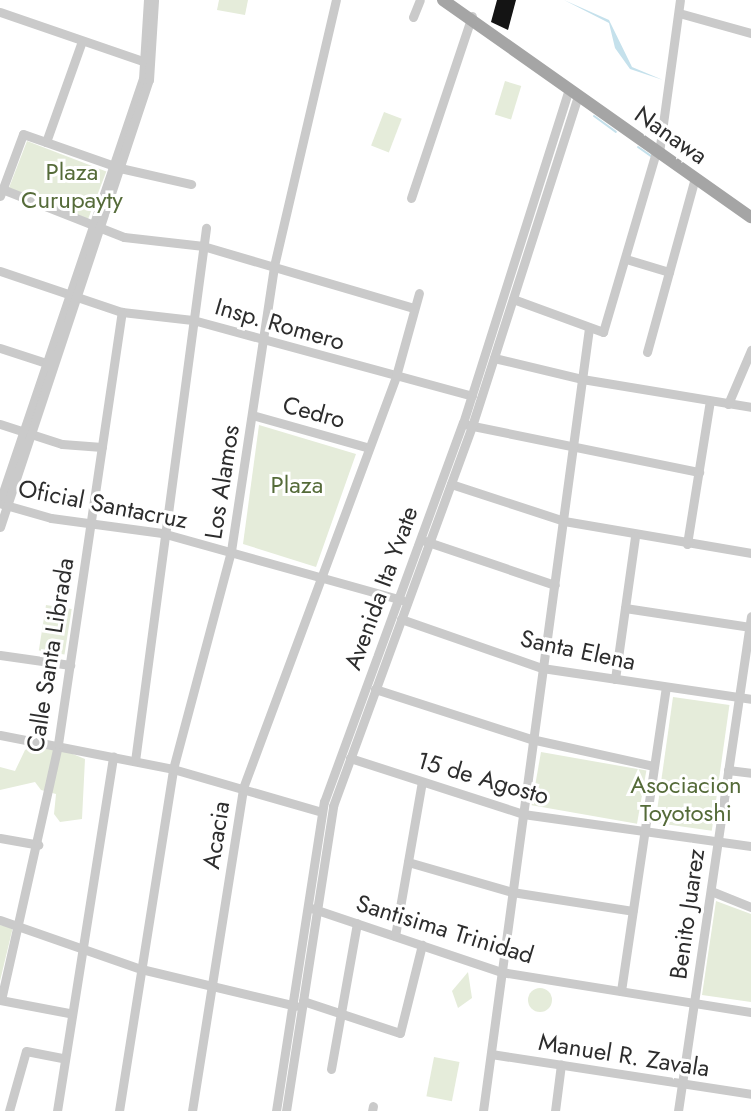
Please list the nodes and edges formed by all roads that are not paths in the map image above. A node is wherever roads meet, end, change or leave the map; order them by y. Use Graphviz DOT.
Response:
graph roads {
  1 [pos="148,0"];
  2 [pos="154,0"];
  3 [pos="336,0"];
  4 [pos="420,0"];
  5 [pos="443,0"];
  6 [pos="451,0"];
  7 [pos="680,0"];
  8 [pos="0,12"];
  9 [pos="680,13"];
  10 [pos="413,17"];
  11 [pos="471,17"];
  12 [pos="751,33"];
  13 [pos="82,41"];
  14 [pos="148,63"];
  15 [pos="571,91"];
  16 [pos="46,142"];
  17 [pos="658,152"];
  18 [pos="117,167"];
  19 [pos="695,178"];
  20 [pos="191,184"];
  21 [pos="1,193"];
  22 [pos="411,198"];
  23 [pos="538,204"];
  24 [pos="751,217"];
  25 [pos="99,227"];
  26 [pos="206,228"];
  27 [pos="203,246"];
  28 [pos="626,259"];
  29 [pos="274,266"];
  30 [pos="0,271"];
  31 [pos="669,272"];
  32 [pos="419,293"];
  33 [pos="73,297"];
  34 [pos="513,299"];
  35 [pos="414,308"];
  36 [pos="122,312"];
  37 [pos="503,312"];
  38 [pos="193,320"];
  39 [pos="589,328"];
  40 [pos="262,339"];
  41 [pos="0,348"];
  42 [pos="751,350"];
  43 [pos="647,352"];
  44 [pos="494,358"];
  45 [pos="50,365"];
  46 [pos="396,376"];
  47 [pos="582,379"];
  48 [pos="472,396"];
  49 [pos="710,401"];
  50 [pos="728,404"];
  51 [pos="751,407"];
  52 [pos="252,416"];
  53 [pos="0,424"];
  54 [pos="467,424"];
  55 [pos="27,433"];
  56 [pos="102,447"];
  57 [pos="366,447"];
  58 [pos="573,450"];
  59 [pos="699,472"];
  60 [pos="451,484"];
  61 [pos="2,503"];
  62 [pos="91,521"];
  63 [pos="564,521"];
  64 [pos="0,527"];
  65 [pos="162,533"];
  66 [pos="635,536"];
  67 [pos="425,541"];
  68 [pos="687,544"];
  69 [pos="231,551"];
  70 [pos="751,553"];
  71 [pos="320,576"];
  72 [pos="555,585"];
  73 [pos="403,601"];
  74 [pos="625,608"];
  75 [pos="751,616"];
  76 [pos="401,620"];
  77 [pos="750,627"];
  78 [pos="0,654"];
  79 [pos="381,659"];
  80 [pos="70,665"];
  81 [pos="542,668"];
  82 [pos="615,678"];
  83 [pos="666,687"];
  84 [pos="375,689"];
  85 [pos="739,697"];
  86 [pos="751,699"];
  87 [pos="0,735"];
  88 [pos="531,739"];
  89 [pos="58,744"];
  90 [pos="113,756"];
  91 [pos="350,758"];
  92 [pos="135,761"];
  93 [pos="654,766"];
  94 [pos="173,769"];
  95 [pos="728,770"];
  96 [pos="751,773"];
  97 [pos="422,782"];
  98 [pos="243,788"];
  99 [pos="332,793"];
  100 [pos="322,812"];
  101 [pos="523,814"];
  102 [pos="645,832"];
  103 [pos="0,838"];
  104 [pos="718,841"];
  105 [pos="38,844"];
  106 [pos="751,846"];
  107 [pos="408,862"];
  108 [pos="711,891"];
  109 [pos="512,892"];
  110 [pos="751,907"];
  111 [pos="312,908"];
  112 [pos="633,911"];
  113 [pos="0,920"];
  114 [pos="20,923"];
  115 [pos="357,923"];
  116 [pos="395,936"];
  117 [pos="79,944"];
  118 [pos="422,945"];
  119 [pos="141,969"];
  120 [pos="501,972"];
  121 [pos="212,988"];
  122 [pos="621,991"];
  123 [pos="0,1000"];
  124 [pos="694,1003"];
  125 [pos="299,1005"];
  126 [pos="751,1012"];
  127 [pos="69,1013"];
  128 [pos="343,1016"];
  129 [pos="491,1054"];
  130 [pos="63,1058"];
  131 [pos="561,1064"];
  132 [pos="331,1069"];
  133 [pos="682,1083"];
  134 [pos="751,1094"];
  135 [pos="9,1111"];
  136 [pos="57,1111"];
  137 [pos="119,1111"];
  138 [pos="192,1111"];
  139 [pos="276,1111"];
  140 [pos="286,1111"];
  141 [pos="483,1111"];
  142 [pos="555,1111"];
  143 [pos="678,1111"];
  1 -- 14 [label="street"];
  2 -- 14 [label="street"];
  3 -- 29 [label="street, Los Alamos"];
  4 -- 10 [label="street"];
  5 -- 11 [label="main road, Nanawa"];
  6 -- 11 [label="main road, Nanawa"];
  7 -- 9 [label="street"];
  8 -- 13 [label="street"];
  9 -- 12 [label="street"];
  9 -- 17 [label="street"];
  11 -- 15 [label="main road, Nanawa"];
  11 -- 22 [label="street"];
  13 -- 14 [label="street"];
  13 -- 16 [label="street"];
  14 -- 18 [label="street"];
  15 -- 17 [label="main road, Nanawa"];
  15 -- 23 [label="street, Avenida Ita Yvate"];
  16 -- 18 [label="street"];
  16 -- 21 [label="street"];
  17 -- 19 [label="main road, Nanawa"];
  17 -- 28 [label="street"];
  18 -- 20 [label="street"];
  18 -- 25 [label="street"];
  19 -- 24 [label="main road, Nanawa"];
  19 -- 31 [label="street"];
  21 -- 25 [label="street"];
  23 -- 34 [label="street, Avenida Ita Yvate"];
  23 -- 37 [label="street, Avenida Ita Yvate"];
  25 -- 27 [label="street"];
  25 -- 33 [label="street"];
  26 -- 27 [label="street"];
  27 -- 29 [label="street"];
  27 -- 38 [label="street"];
  28 -- 31 [label="street"];
  28 -- 39 [label="street"];
  29 -- 35 [label="street"];
  29 -- 40 [label="street, Los Alamos"];
  30 -- 33 [label="street, Insp. Romero"];
  31 -- 43 [label="street"];
  32 -- 35 [label="street, Acacia"];
  33 -- 36 [label="street, Insp. Romero"];
  33 -- 45 [label="street"];
  34 -- 37 [label="street, Avenida Ita Yvate"];
  34 -- 39 [label="street"];
  35 -- 46 [label="street, Acacia"];
  36 -- 38 [label="street, Insp. Romero"];
  36 -- 56 [label="street, Calle Santa Librada"];
  37 -- 44 [label="street, Avenida Ita Yvate"];
  37 -- 48 [label="street, Avenida Ita Yvate"];
  38 -- 40 [label="street, Insp. Romero"];
  38 -- 65 [label="street"];
  39 -- 47 [label="street"];
  40 -- 46 [label="street, Insp. Romero"];
  40 -- 52 [label="street, Los Alamos"];
  41 -- 45 [label="street"];
  42 -- 50 [label="street"];
  44 -- 47 [label="street"];
  44 -- 54 [label="street, Avenida Ita Yvate"];
  45 -- 55 [label="street"];
  46 -- 48 [label="street, Insp. Romero"];
  46 -- 57 [label="street, Acacia"];
  47 -- 49 [label="street"];
  47 -- 58 [label="street"];
  48 -- 54 [label="street, Avenida Ita Yvate"];
  49 -- 50 [label="street"];
  49 -- 59 [label="street"];
  50 -- 51 [label="street"];
  52 -- 57 [label="street, Cedro"];
  52 -- 69 [label="street, Los Alamos"];
  53 -- 55 [label="street"];
  54 -- 58 [label="street"];
  54 -- 60 [label="street, Avenida Ita Yvate"];
  54 -- 67 [label="street, Avenida Ita Yvate"];
  55 -- 56 [label="street"];
  55 -- 61 [label="street"];
  56 -- 62 [label="street, Calle Santa Librada"];
  57 -- 71 [label="street, Acacia"];
  58 -- 59 [label="street"];
  58 -- 63 [label="street"];
  59 -- 68 [label="street"];
  60 -- 63 [label="street"];
  60 -- 67 [label="street, Avenida Ita Yvate"];
  61 -- 62 [label="street, Oficial Santacruz"];
  61 -- 64 [label="street"];
  62 -- 65 [label="street, Oficial Santacruz"];
  62 -- 80 [label="street, Calle Santa Librada"];
  63 -- 66 [label="street"];
  63 -- 72 [label="street"];
  65 -- 69 [label="street, Oficial Santacruz"];
  65 -- 92 [label="street"];
  66 -- 68 [label="street"];
  66 -- 74 [label="street"];
  67 -- 72 [label="street"];
  67 -- 73 [label="street, Avenida Ita Yvate"];
  68 -- 70 [label="street"];
  69 -- 71 [label="street, Oficial Santacruz"];
  69 -- 94 [label="street, Los Alamos"];
  71 -- 73 [label="street, Oficial Santacruz"];
  71 -- 98 [label="street, Acacia"];
  72 -- 81 [label="street"];
  73 -- 76 [label="street, Avenida Ita Yvate"];
  73 -- 79 [label="street, Avenida Ita Yvate"];
  74 -- 77 [label="street"];
  74 -- 82 [label="street"];
  75 -- 77 [label="street, Benito Juarez"];
  76 -- 79 [label="street, Avenida Ita Yvate"];
  76 -- 81 [label="street, Santa Elena"];
  77 -- 85 [label="street, Benito Juarez"];
  78 -- 80 [label="street"];
  79 -- 84 [label="street, Avenida Ita Yvate"];
  79 -- 99 [label="street, Avenida Ita Yvate"];
  80 -- 89 [label="street, Calle Santa Librada"];
  81 -- 82 [label="street, Santa Elena"];
  81 -- 88 [label="street"];
  82 -- 83 [label="street, Santa Elena"];
  83 -- 85 [label="street, Santa Elena"];
  83 -- 93 [label="street"];
  84 -- 88 [label="street"];
  84 -- 91 [label="street, Avenida Ita Yvate"];
  85 -- 86 [label="street, Santa Elena"];
  85 -- 95 [label="street, Benito Juarez"];
  87 -- 89 [label="street"];
  88 -- 93 [label="street"];
  88 -- 101 [label="street"];
  89 -- 90 [label="street"];
  89 -- 105 [label="street, Calle Santa Librada"];
  90 -- 92 [label="street"];
  90 -- 117 [label="street"];
  91 -- 97 [label="street, 15 de Agosto"];
  91 -- 99 [label="street, Avenida Ita Yvate"];
  92 -- 94 [label="street"];
  93 -- 102 [label="street"];
  94 -- 98 [label="street"];
  94 -- 119 [label="street, Los Alamos"];
  95 -- 96 [label="street"];
  95 -- 104 [label="street, Benito Juarez"];
  97 -- 101 [label="street, 15 de Agosto"];
  97 -- 107 [label="street"];
  98 -- 100 [label="street"];
  98 -- 121 [label="street, Acacia"];
  99 -- 100 [label="street, Avenida Ita Yvate"];
  99 -- 111 [label="street, Avenida Ita Yvate"];
  100 -- 111 [label="street, Avenida Ita Yvate"];
  101 -- 102 [label="street, 15 de Agosto"];
  101 -- 109 [label="street"];
  102 -- 104 [label="street, 15 de Agosto"];
  102 -- 112 [label="street"];
  103 -- 105 [label="street"];
  104 -- 106 [label="street, 15 de Agosto"];
  104 -- 108 [label="street, Benito Juarez"];
  105 -- 114 [label="street, Calle Santa Librada"];
  107 -- 109 [label="street"];
  107 -- 116 [label="street"];
  108 -- 110 [label="street"];
  108 -- 124 [label="street, Benito Juarez"];
  109 -- 112 [label="street"];
  109 -- 120 [label="street"];
  111 -- 115 [label="street, Santisima Trinidad"];
  111 -- 125 [label="street, Avenida Ita Yvate"];
  112 -- 122 [label="street"];
  113 -- 114 [label="street"];
  114 -- 117 [label="street"];
  114 -- 123 [label="street, Calle Santa Librada"];
  115 -- 116 [label="street, Santisima Trinidad"];
  115 -- 128 [label="street"];
  116 -- 118 [label="street, Santisima Trinidad"];
  117 -- 119 [label="street"];
  117 -- 127 [label="street"];
  118 -- 120 [label="street, Santisima Trinidad"];
  118 -- 128 [label="street"];
  119 -- 121 [label="street"];
  119 -- 137 [label="street, Los Alamos"];
  120 -- 122 [label="street, Santisima Trinidad"];
  120 -- 129 [label="street"];
  121 -- 125 [label="street"];
  121 -- 138 [label="street, Acacia"];
  122 -- 124 [label="street, Santisima Trinidad"];
  123 -- 127 [label="street"];
  124 -- 126 [label="street, Santisima Trinidad"];
  124 -- 133 [label="street, Benito Juarez"];
  125 -- 128 [label="street"];
  125 -- 139 [label="street, Avenida Ita Yvate"];
  125 -- 140 [label="street, Avenida Ita Yvate"];
  127 -- 130 [label="street"];
  128 -- 132 [label="street"];
  129 -- 131 [label="street, Manuel R. Zavala"];
  129 -- 141 [label="street"];
  130 -- 135 [label="street"];
  130 -- 136 [label="street"];
  131 -- 133 [label="street, Manuel R. Zavala"];
  131 -- 142 [label="street"];
  133 -- 134 [label="street, Manuel R. Zavala"];
  133 -- 143 [label="street, Benito Juarez"];
}
